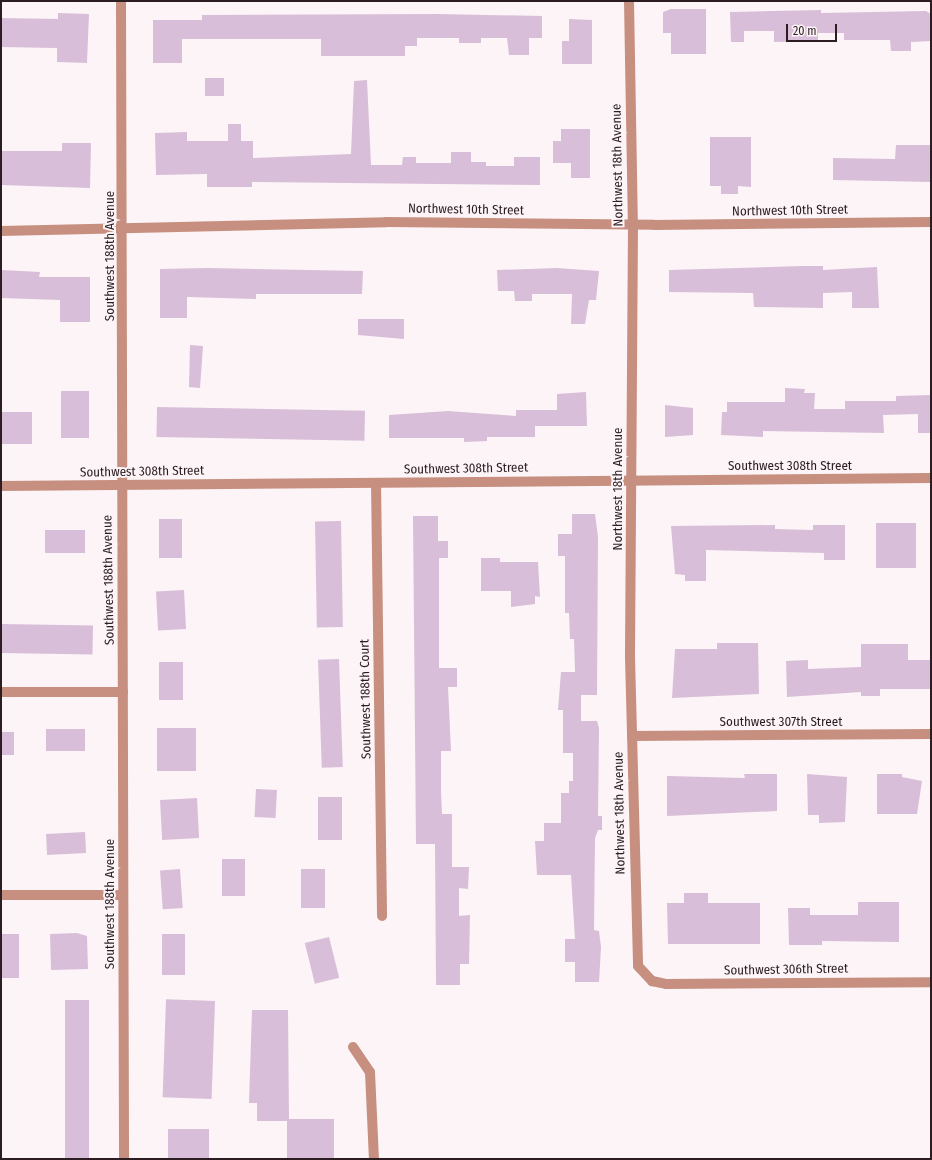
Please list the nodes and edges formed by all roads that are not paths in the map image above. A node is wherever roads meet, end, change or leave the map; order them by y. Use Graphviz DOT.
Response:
graph roads {
  1 [pos="121,1"];
  2 [pos="629,1"];
  3 [pos="931,222"];
  4 [pos="633,225"];
  5 [pos="124,229"];
  6 [pos="1,231"];
  7 [pos="931,478"];
  8 [pos="632,480"];
  9 [pos="376,483"];
  10 [pos="122,485"];
  11 [pos="1,486"];
  12 [pos="1,692"];
  13 [pos="124,692"];
  14 [pos="931,734"];
  15 [pos="632,736"];
  16 [pos="1,895"];
  17 [pos="123,895"];
  18 [pos="382,916"];
  19 [pos="643,975"];
  20 [pos="931,982"];
  21 [pos="353,1047"];
  22 [pos="124,1159"];
  23 [pos="374,1159"];
  1 -- 5 [label="street, Southwest 188th Avenue"];
  2 -- 4 [label="street, Northwest 18th Avenue"];
  3 -- 4 [label="street, Northwest 10th Street"];
  4 -- 5 [label="street, Northwest 10th Street"];
  4 -- 8 [label="street, Northwest 18th Avenue"];
  5 -- 6 [label="street, Northwest 10th Street"];
  5 -- 10 [label="street, Southwest 188th Avenue"];
  7 -- 8 [label="street, Southwest 308th Street"];
  8 -- 9 [label="street, Southwest 308th Street"];
  8 -- 15 [label="street, Northwest 18th Avenue"];
  9 -- 10 [label="street, Southwest 308th Street"];
  9 -- 18 [label="street, Southwest 188th Court"];
  10 -- 11 [label="street, Southwest 308th Street"];
  10 -- 13 [label="street, Southwest 188th Avenue"];
  12 -- 13 [label="street"];
  13 -- 17 [label="street, Southwest 188th Avenue"];
  14 -- 15 [label="street, Southwest 307th Street"];
  15 -- 19 [label="street, Northwest 18th Avenue"];
  16 -- 17 [label="street"];
  17 -- 22 [label="street, Southwest 188th Avenue"];
  19 -- 20 [label="street, Southwest 306th Street"];
  21 -- 23 [label="street"];
}
